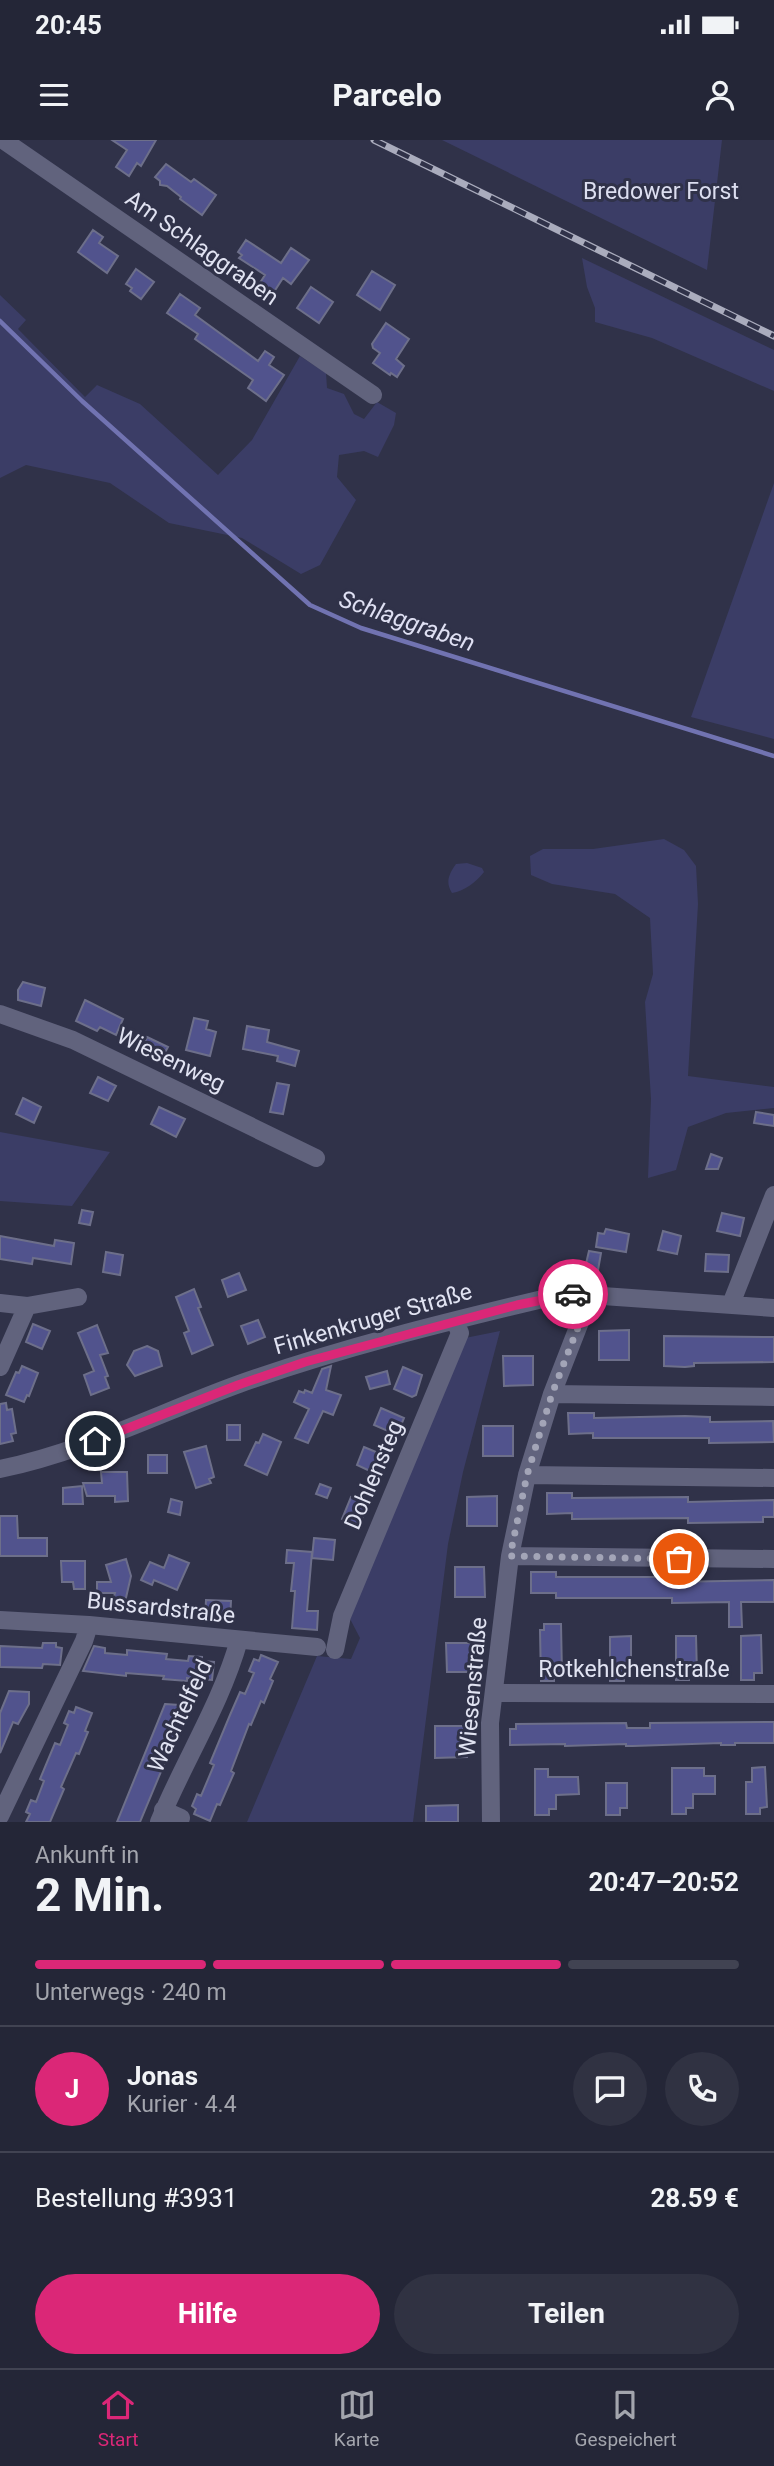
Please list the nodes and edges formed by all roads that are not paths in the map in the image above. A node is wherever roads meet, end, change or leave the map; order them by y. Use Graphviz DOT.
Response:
graph roads {
  1 [pos="3,140"];
  2 [pos="373,395"];
  3 [pos="0,1014"];
  4 [pos="316,1158"];
  5 [pos="774,1195"];
  6 [pos="574,1294"];
  7 [pos="78,1297"];
  8 [pos="0,1303"];
  9 [pos="731,1304"];
  10 [pos="27,1306"];
  11 [pos="774,1308"];
  12 [pos="456,1321"];
  13 [pos="0,1367"];
  14 [pos="552,1394"];
  15 [pos="774,1397"];
  16 [pos="0,1469"];
  17 [pos="527,1475"];
  18 [pos="774,1478"];
  19 [pos="510,1556"];
  20 [pos="774,1559"];
  21 [pos="0,1620"];
  22 [pos="89,1625"];
  23 [pos="239,1640"];
  24 [pos="326,1648"];
  25 [pos="494,1693"];
  26 [pos="774,1693"];
  27 [pos="0,1816"];
  28 [pos="161,1816"];
  29 [pos="179,1822"];
  30 [pos="491,1822"];
  1 -- 2 [label="street, Am Schlaggraben"];
  3 -- 4 [label="street, Wiesenweg"];
  5 -- 9 [label="street"];
  6 -- 9 [label="street, Finkenkruger Straße"];
  6 -- 12 [label="street, Finkenkruger Straße"];
  6 -- 14 [label="street, Wiesenstraße"];
  7 -- 10 [label="street"];
  8 -- 10 [label="street"];
  9 -- 11 [label="street, Finkenkruger Straße"];
  10 -- 13 [label="street"];
  12 -- 16 [label="street, Finkenkruger Straße"];
  12 -- 24 [label="street, Dohlensteg"];
  14 -- 15 [label="street"];
  14 -- 17 [label="street, Wiesenstraße"];
  17 -- 18 [label="street"];
  17 -- 19 [label="street, Wiesenstraße"];
  19 -- 20 [label="street"];
  19 -- 25 [label="street, Wiesenstraße"];
  21 -- 22 [label="street, Bussardstraße"];
  22 -- 23 [label="street, Bussardstraße"];
  22 -- 27 [label="street"];
  23 -- 24 [label="street, Bussardstraße"];
  23 -- 28 [label="street, Wachtelfeld"];
  25 -- 26 [label="street, Rotkehlchenstraße"];
  25 -- 30 [label="street, Wiesenstraße"];
  28 -- 29 [label="street, Wachtelfeld"];
}
